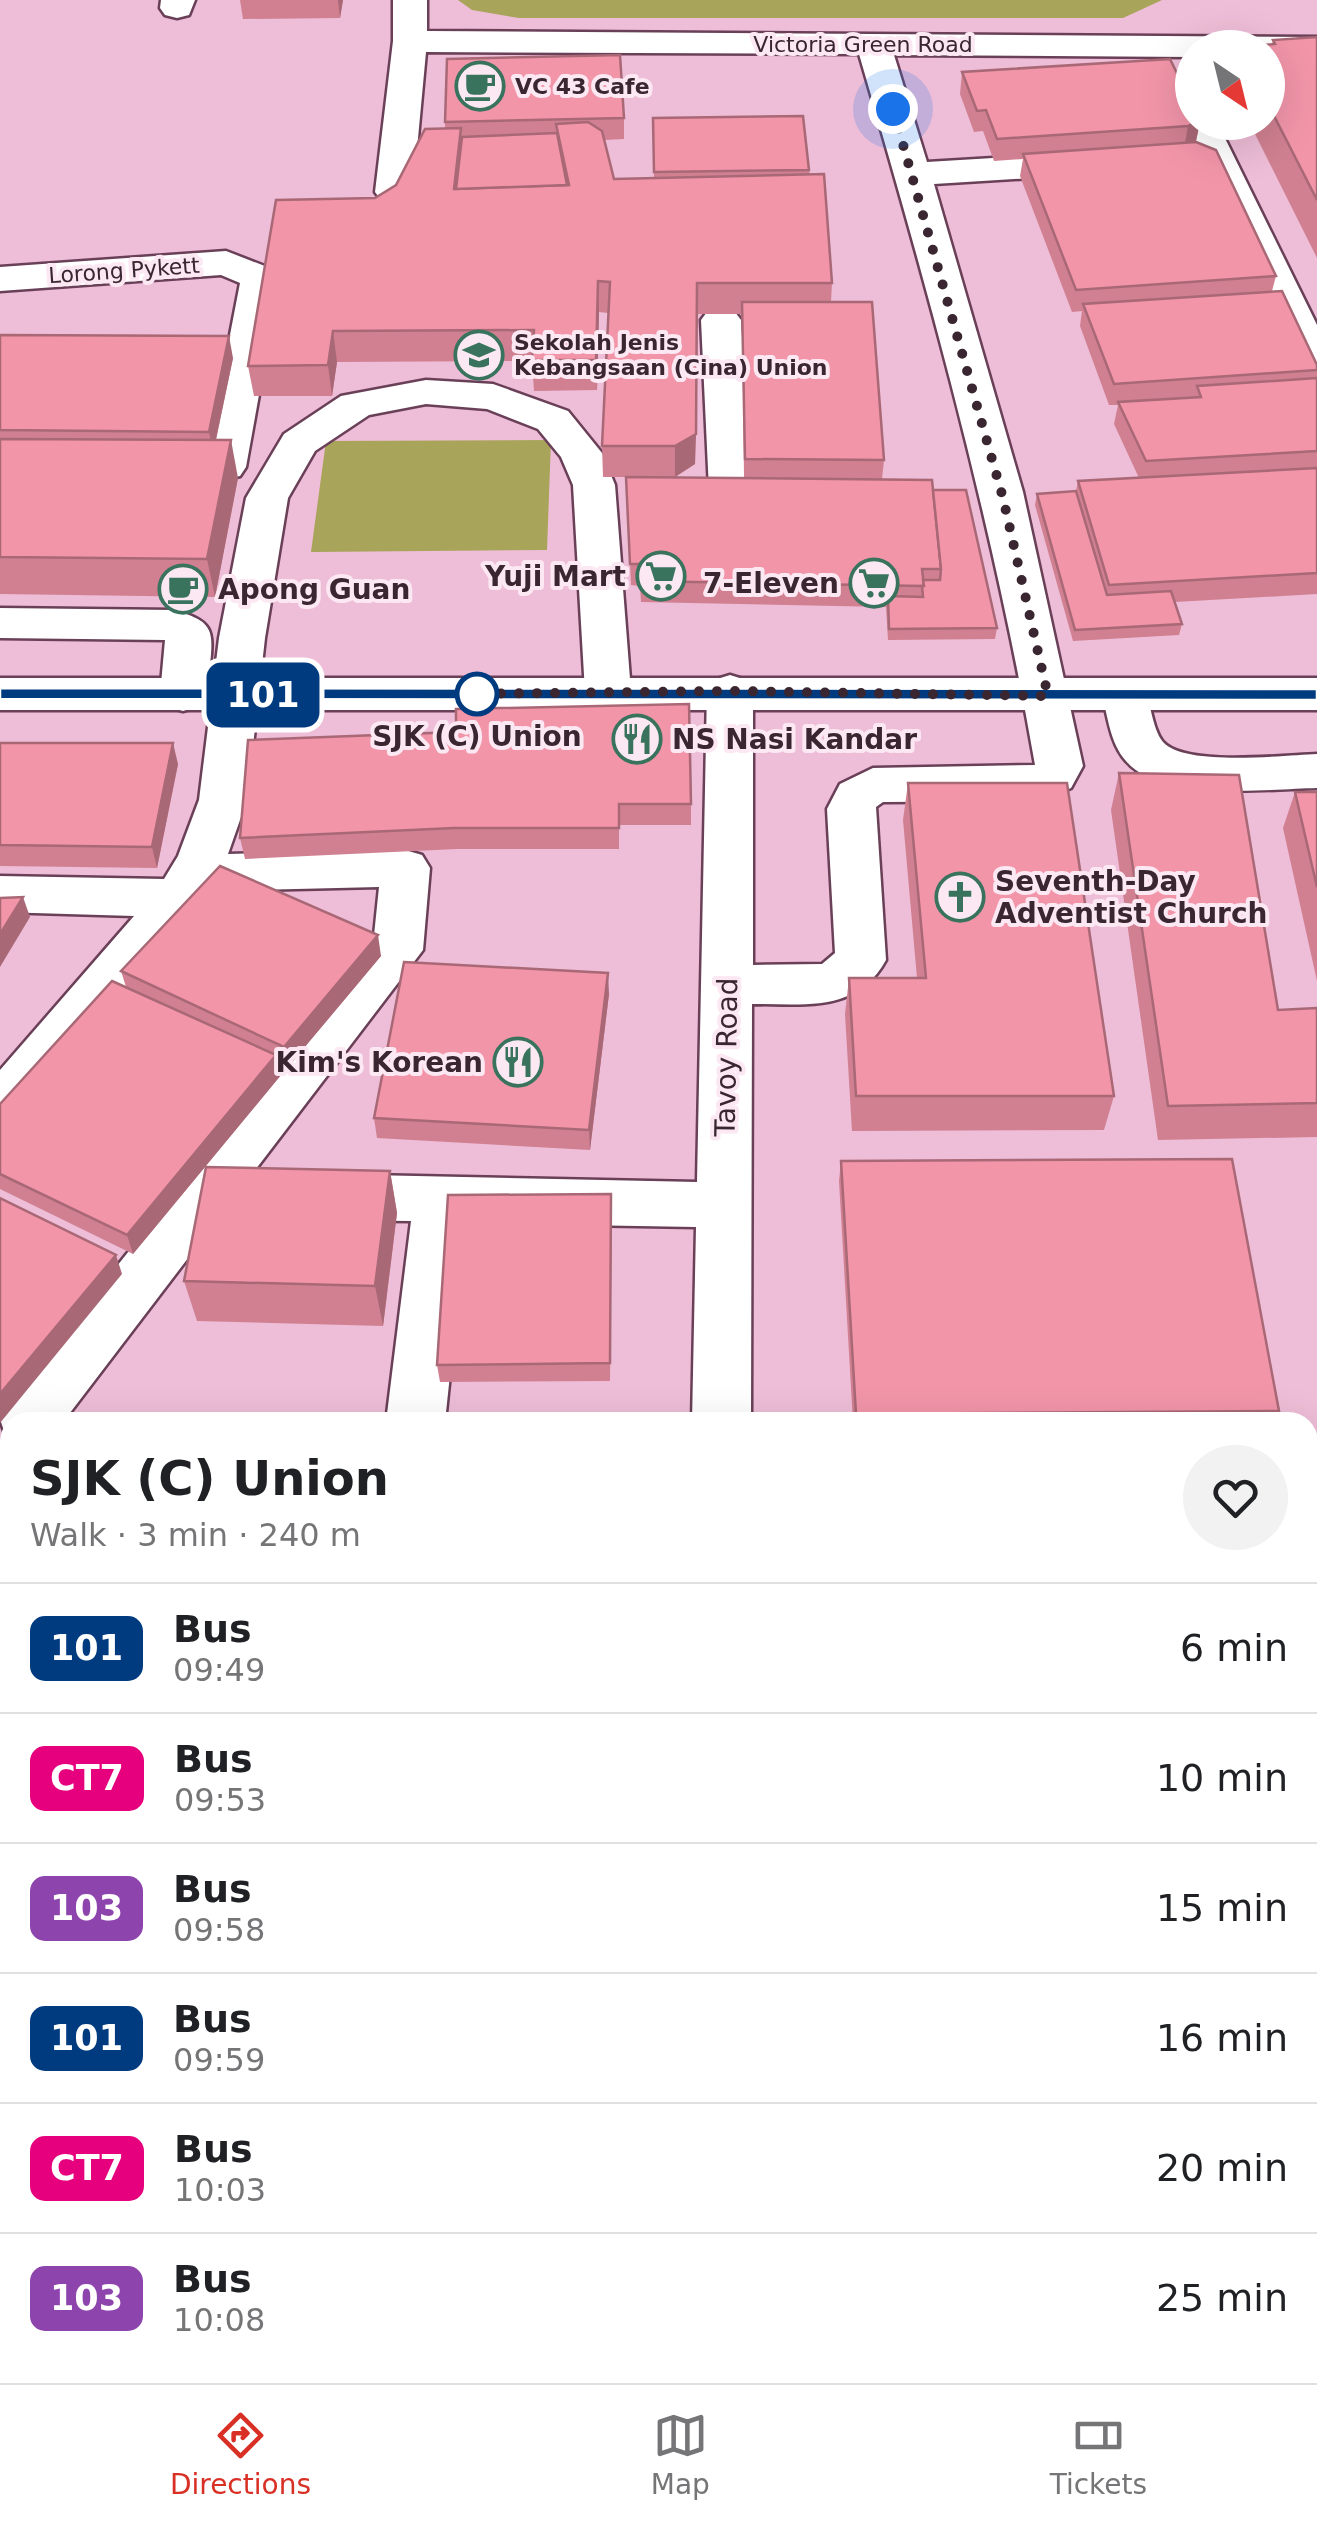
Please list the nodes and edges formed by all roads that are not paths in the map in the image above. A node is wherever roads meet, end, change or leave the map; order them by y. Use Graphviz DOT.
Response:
graph roads {
  1 [pos="410,0"];
  2 [pos="410,41"];
  3 [pos="874,44"];
  4 [pos="1317,47"];
  5 [pos="1285,58"];
  6 [pos="1175,89"];
  7 [pos="1212,140"];
  8 [pos="1219,140"];
  9 [pos="436,151"];
  10 [pos="398,152"];
  11 [pos="1121,162"];
  12 [pos="913,174"];
  13 [pos="394,192"];
  14 [pos="0,280"];
  15 [pos="1317,302"];
  16 [pos="722,320"];
  17 [pos="1317,366"];
  18 [pos="148,467"];
  19 [pos="732,490"];
  20 [pos="0,623"];
  21 [pos="730,691"];
  22 [pos="608,692"];
  23 [pos="0,694"];
  24 [pos="1317,694"];
  25 [pos="184,695"];
  26 [pos="234,695"];
  27 [pos="1125,695"];
  28 [pos="1048,696"];
  29 [pos="1317,771"];
  30 [pos="186,886"];
  31 [pos="0,894"];
  32 [pos="727,985"];
  33 [pos="0,1108"];
  34 [pos="207,1196"];
  35 [pos="442,1198"];
  36 [pos="724,1206"];
  37 [pos="36,1412"];
  38 [pos="416,1412"];
  39 [pos="722,1412"];
  1 -- 2 [label="street"];
  2 -- 3 [label="street, Victoria Green Road"];
  2 -- 10 [label="street"];
  3 -- 6 [label="street, Victoria Green Road"];
  3 -- 12 [label="street"];
  4 -- 5 [label="street, Victoria Green Road"];
  7 -- 17 [label="street"];
  8 -- 15 [label="street"];
  9 -- 10 [label="street"];
  10 -- 13 [label="street"];
  11 -- 12 [label="street"];
  12 -- 28 [label="street"];
  14 -- 18 [label="street, Lorong Pykett"];
  16 -- 19 [label="street"];
  20 -- 25 [label="street"];
  21 -- 22 [label="street"];
  21 -- 28 [label="street"];
  21 -- 32 [label="street, Tavoy Road"];
  22 -- 26 [label="street"];
  22 -- 26 [label="street"];
  23 -- 25 [label="street"];
  24 -- 27 [label="street"];
  25 -- 26 [label="street"];
  26 -- 30 [label="street"];
  27 -- 28 [label="street"];
  27 -- 29 [label="street"];
  28 -- 32 [label="street"];
  30 -- 31 [label="street"];
  30 -- 33 [label="street"];
  30 -- 34 [label="street"];
  32 -- 36 [label="street, Tavoy Road"];
  34 -- 35 [label="street"];
  34 -- 37 [label="street"];
  35 -- 36 [label="street"];
  35 -- 38 [label="street"];
  36 -- 39 [label="street, Tavoy Road"];
}
